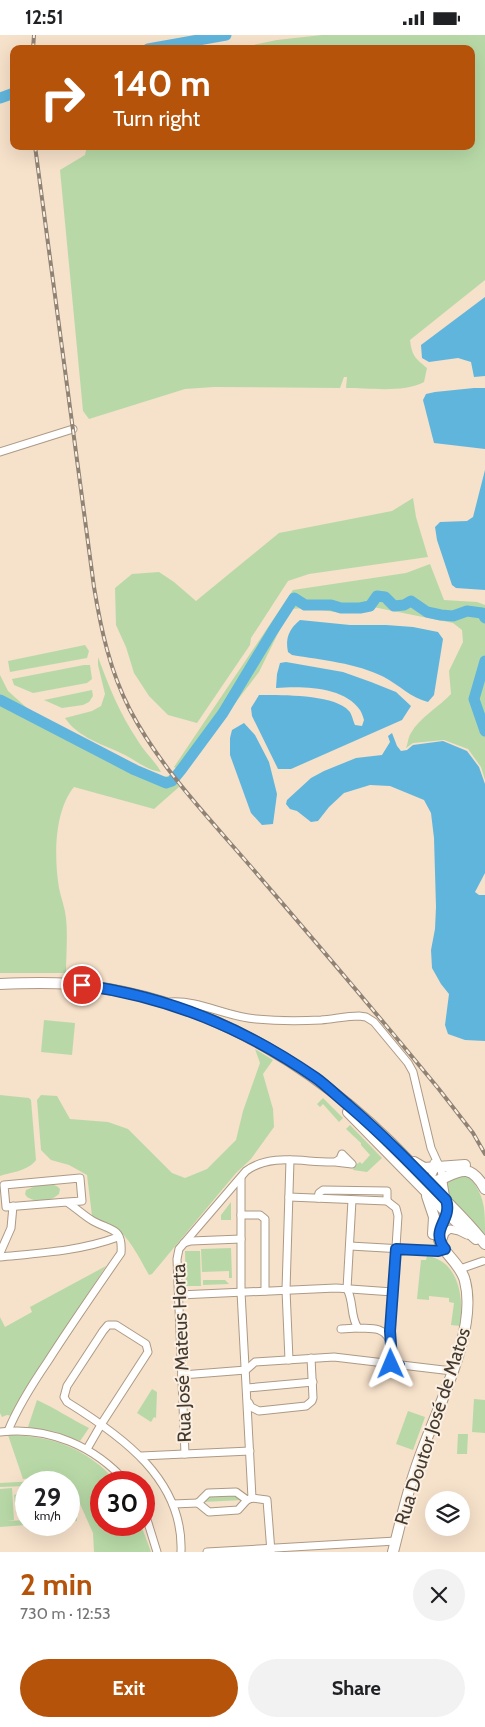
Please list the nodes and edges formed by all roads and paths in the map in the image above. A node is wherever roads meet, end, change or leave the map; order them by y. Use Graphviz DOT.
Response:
graph roads {
  1 [pos="73,429"];
  2 [pos="0,452"];
  3 [pos="0,984"];
  4 [pos="164,1003"];
  5 [pos="289,1061"];
  6 [pos="364,1129"];
  7 [pos="381,1134"];
  8 [pos="290,1161"];
  9 [pos="335,1162"];
  10 [pos="437,1174"];
  11 [pos="241,1178"];
  12 [pos="485,1180"];
  13 [pos="485,1189"];
  14 [pos="289,1197"];
  15 [pos="318,1198"];
  16 [pos="352,1200"];
  17 [pos="446,1200"];
  18 [pos="387,1201"];
  19 [pos="430,1201"];
  20 [pos="67,1202"];
  21 [pos="13,1206"];
  22 [pos="447,1213"];
  23 [pos="241,1215"];
  24 [pos="193,1233"];
  25 [pos="433,1234"];
  26 [pos="118,1237"];
  27 [pos="241,1239"];
  28 [pos="197,1241"];
  29 [pos="184,1244"];
  30 [pos="484,1245"];
  31 [pos="350,1246"];
  32 [pos="442,1248"];
  33 [pos="396,1249"];
  34 [pos="0,1255"];
  35 [pos="483,1261"];
  36 [pos="460,1269"];
  37 [pos="347,1289"];
  38 [pos="286,1290"];
  39 [pos="265,1291"];
  40 [pos="242,1292"];
  41 [pos="393,1292"];
  42 [pos="179,1295"];
  43 [pos="467,1299"];
  44 [pos="391,1324"];
  45 [pos="358,1328"];
  46 [pos="341,1329"];
  47 [pos="378,1329"];
  48 [pos="390,1340"];
  49 [pos="391,1355"];
  50 [pos="311,1359"];
  51 [pos="289,1360"];
  52 [pos="381,1362"];
  53 [pos="399,1365"];
  54 [pos="246,1370"];
  55 [pos="452,1371"];
  56 [pos="182,1375"];
  57 [pos="313,1382"];
  58 [pos="247,1388"];
  59 [pos="248,1401"];
  60 [pos="259,1411"];
  61 [pos="249,1421"];
  62 [pos="102,1423"];
  63 [pos="8,1431"];
  64 [pos="0,1432"];
  65 [pos="87,1449"];
  66 [pos="250,1451"];
  67 [pos="185,1454"];
  68 [pos="154,1455"];
  69 [pos="141,1456"];
  70 [pos="148,1464"];
  71 [pos="117,1471"];
  72 [pos="250,1499"];
  73 [pos="198,1503"];
  74 [pos="173,1504"];
  75 [pos="152,1536"];
  76 [pos="396,1541"];
  77 [pos="270,1551"];
  78 [pos="157,1552"];
  79 [pos="181,1552"];
  80 [pos="207,1552"];
  81 [pos="393,1552"];
  1 -- 2 [label="street"];
  3 -- 4 [label="street"];
  4 -- 5 [label="street"];
  4 -- 10 [label="street"];
  5 -- 6 [label="street"];
  5 -- 7 [label="street"];
  6 -- 10 [label="street"];
  6 -- 19 [label="street"];
  7 -- 10 [label="street"];
  7 -- 10 [label="street"];
  8 -- 9 [label="street, Rua José Mateus Horta"];
  8 -- 11 [label="street, Rua José Mateus Horta"];
  8 -- 14 [label="street"];
  9 -- 9 [label="street, Rua José Mateus Horta"];
  10 -- 12 [label="street"];
  10 -- 13 [label="street"];
  10 -- 17 [label="street"];
  10 -- 19 [label="street"];
  11 -- 23 [label="street"];
  11 -- 24 [label="street, Rua José Mateus Horta"];
  14 -- 15 [label="street"];
  14 -- 38 [label="street"];
  15 -- 16 [label="street"];
  15 -- 18 [label="street"];
  16 -- 18 [label="street"];
  16 -- 31 [label="street"];
  17 -- 22 [label="street"];
  17 -- 30 [label="street"];
  18 -- 33 [label="street"];
  19 -- 22 [label="street"];
  19 -- 25 [label="street"];
  20 -- 21 [label="street"];
  20 -- 21 [label="street"];
  20 -- 26 [label="street"];
  21 -- 34 [label="street"];
  22 -- 25 [label="street"];
  22 -- 30 [label="street"];
  22 -- 32 [label="street"];
  23 -- 27 [label="street"];
  23 -- 39 [label="street"];
  24 -- 28 [label="street"];
  24 -- 29 [label="street, Rua José Mateus Horta"];
  25 -- 32 [label="street"];
  26 -- 34 [label="street"];
  26 -- 63 [label="street"];
  27 -- 28 [label="street"];
  27 -- 40 [label="street"];
  28 -- 29 [label="street"];
  29 -- 42 [label="street, Rua José Mateus Horta"];
  30 -- 32 [label="street"];
  31 -- 33 [label="street"];
  31 -- 37 [label="street"];
  32 -- 33 [label="street"];
  32 -- 36 [label="street"];
  32 -- 43 [label="street"];
  33 -- 41 [label="street"];
  35 -- 36 [label="street"];
  36 -- 43 [label="street"];
  37 -- 38 [label="street"];
  37 -- 41 [label="street"];
  37 -- 45 [label="street"];
  38 -- 39 [label="street"];
  38 -- 51 [label="street"];
  39 -- 40 [label="street"];
  40 -- 42 [label="street"];
  40 -- 54 [label="street"];
  41 -- 44 [label="street"];
  42 -- 56 [label="street, Rua José Mateus Horta"];
  43 -- 55 [label="street, Rua Doutor José de Matos"];
  44 -- 47 [label="street"];
  44 -- 48 [label="street"];
  45 -- 46 [label="street"];
  45 -- 47 [label="street"];
  47 -- 48 [label="street"];
  48 -- 49 [label="street"];
  49 -- 52 [label="street"];
  49 -- 53 [label="street"];
  50 -- 51 [label="street"];
  50 -- 52 [label="street"];
  50 -- 57 [label="street"];
  51 -- 54 [label="street"];
  52 -- 53 [label="street"];
  53 -- 55 [label="street"];
  54 -- 56 [label="street"];
  54 -- 58 [label="street"];
  55 -- 76 [label="street, Rua Doutor José de Matos"];
  56 -- 67 [label="street, Rua José Mateus Horta"];
  57 -- 58 [label="street"];
  57 -- 60 [label="street"];
  58 -- 59 [label="street"];
  59 -- 60 [label="street"];
  59 -- 61 [label="street"];
  60 -- 61 [label="street"];
  61 -- 66 [label="street"];
  62 -- 62 [label="street"];
  62 -- 65 [label="street"];
  62 -- 69 [label="street"];
  63 -- 64 [label="street"];
  63 -- 65 [label="street"];
  65 -- 71 [label="street"];
  66 -- 67 [label="street"];
  66 -- 72 [label="street"];
  67 -- 68 [label="street"];
  68 -- 69 [label="street"];
  68 -- 70 [label="street"];
  69 -- 70 [label="street"];
  70 -- 74 [label="street"];
  72 -- 73 [label="street"];
  72 -- 73 [label="street"];
  72 -- 77 [label="street"];
  73 -- 74 [label="street"];
  74 -- 79 [label="street"];
  75 -- 78 [label="street"];
  76 -- 77 [label="street"];
  76 -- 81 [label="street, Rua Doutor José de Matos"];
  77 -- 80 [label="street"];
}
